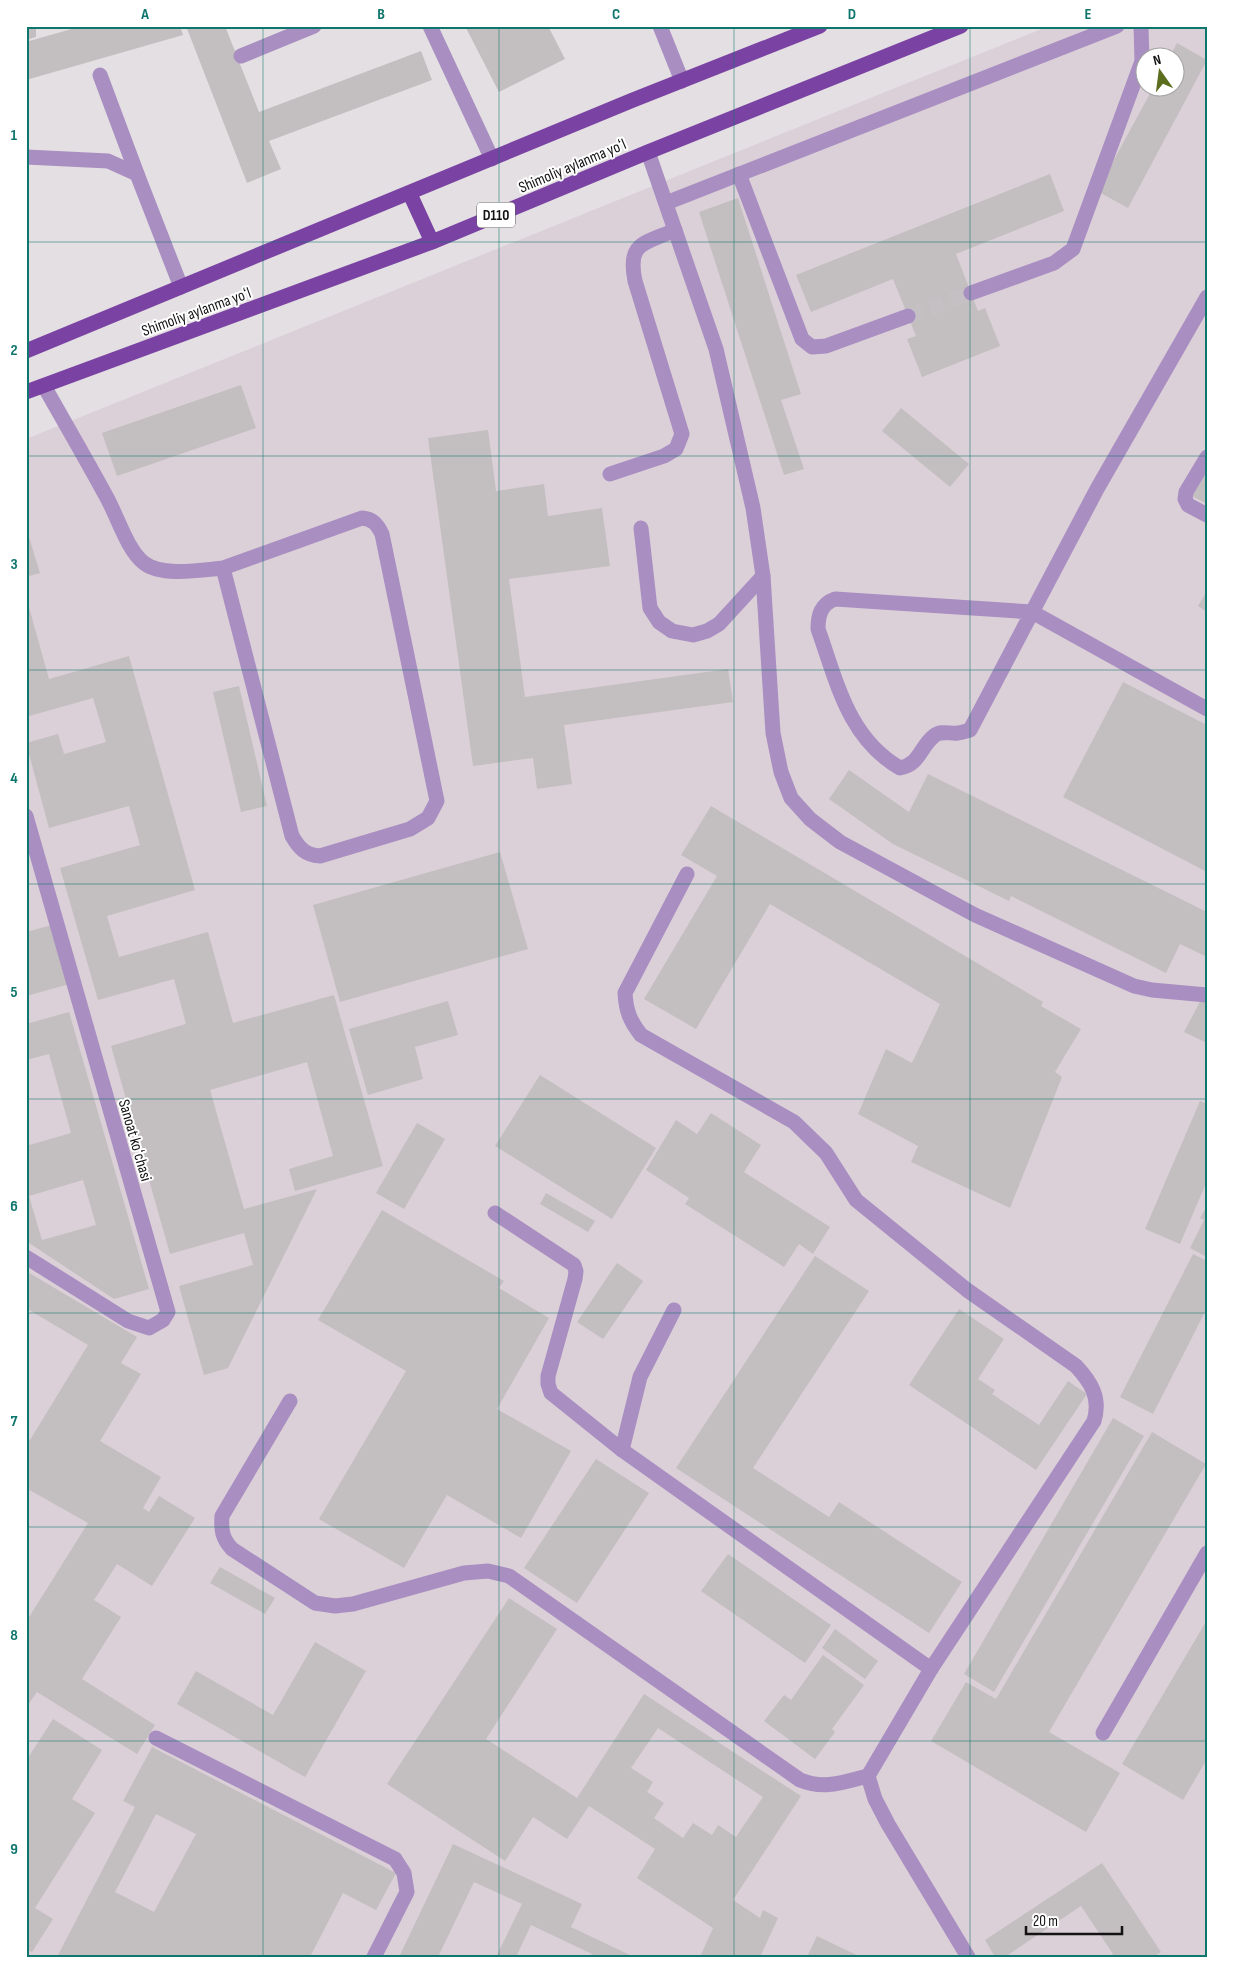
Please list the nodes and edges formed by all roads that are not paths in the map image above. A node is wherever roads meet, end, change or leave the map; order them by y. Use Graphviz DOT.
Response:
graph roads {
  1 [pos="314,26"];
  2 [pos="430,26"];
  3 [pos="660,26"];
  4 [pos="820,26"];
  5 [pos="961,26"];
  6 [pos="1117,26"];
  7 [pos="1141,26"];
  8 [pos="241,56"];
  9 [pos="100,75"];
  10 [pos="682,81"];
  11 [pos="648,152"];
  12 [pos="26,157"];
  13 [pos="492,160"];
  14 [pos="137,174"];
  15 [pos="739,174"];
  16 [pos="410,194"];
  17 [pos="666,203"];
  18 [pos="675,230"];
  19 [pos="432,242"];
  20 [pos="181,287"];
  21 [pos="971,293"];
  22 [pos="1207,297"];
  23 [pos="908,316"];
  24 [pos="26,350"];
  25 [pos="44,386"];
  26 [pos="26,392"];
  27 [pos="1207,457"];
  28 [pos="610,474"];
  29 [pos="1207,515"];
  30 [pos="641,528"];
  31 [pos="222,568"];
  32 [pos="763,576"];
  33 [pos="1032,612"];
  34 [pos="1207,709"];
  35 [pos="26,816"];
  36 [pos="687,874"];
  37 [pos="1207,995"];
  38 [pos="495,1213"];
  39 [pos="26,1257"];
  40 [pos="674,1310"];
  41 [pos="290,1401"];
  42 [pos="622,1450"];
  43 [pos="1207,1553"];
  44 [pos="931,1669"];
  45 [pos="1103,1733"];
  46 [pos="156,1738"];
  47 [pos="868,1776"];
  48 [pos="374,1957"];
  49 [pos="968,1957"];
  1 -- 8 [label="street"];
  2 -- 13 [label="street"];
  3 -- 10 [label="street"];
  4 -- 10 [label="main road, Shimoliy aylanma yoʻl"];
  5 -- 11 [label="main road, Shimoliy aylanma yoʻl / D110"];
  6 -- 15 [label="street"];
  7 -- 21 [label="street"];
  9 -- 14 [label="street"];
  10 -- 13 [label="main road, Shimoliy aylanma yoʻl"];
  11 -- 17 [label="street"];
  11 -- 19 [label="main road, Shimoliy aylanma yoʻl / D110"];
  12 -- 14 [label="street"];
  13 -- 16 [label="main road, Shimoliy aylanma yoʻl"];
  14 -- 20 [label="street"];
  15 -- 17 [label="street"];
  15 -- 23 [label="street"];
  16 -- 19 [label="main road"];
  16 -- 20 [label="main road, Shimoliy aylanma yoʻl"];
  17 -- 18 [label="street"];
  18 -- 28 [label="street"];
  18 -- 32 [label="street"];
  19 -- 25 [label="main road, Shimoliy aylanma yoʻl / D110"];
  20 -- 24 [label="main road, Shimoliy aylanma yoʻl"];
  22 -- 33 [label="street"];
  25 -- 26 [label="main road, Shimoliy aylanma yoʻl / D110"];
  25 -- 31 [label="street"];
  27 -- 29 [label="street"];
  30 -- 32 [label="street"];
  31 -- 31 [label="street"];
  32 -- 37 [label="street"];
  33 -- 33 [label="street"];
  33 -- 34 [label="street"];
  35 -- 39 [label="street, Sanoat koʻchasi"];
  36 -- 44 [label="street"];
  38 -- 42 [label="street"];
  40 -- 42 [label="street"];
  41 -- 47 [label="street"];
  42 -- 44 [label="street"];
  43 -- 45 [label="street"];
  44 -- 47 [label="street"];
  46 -- 48 [label="street"];
  47 -- 49 [label="street"];
}
